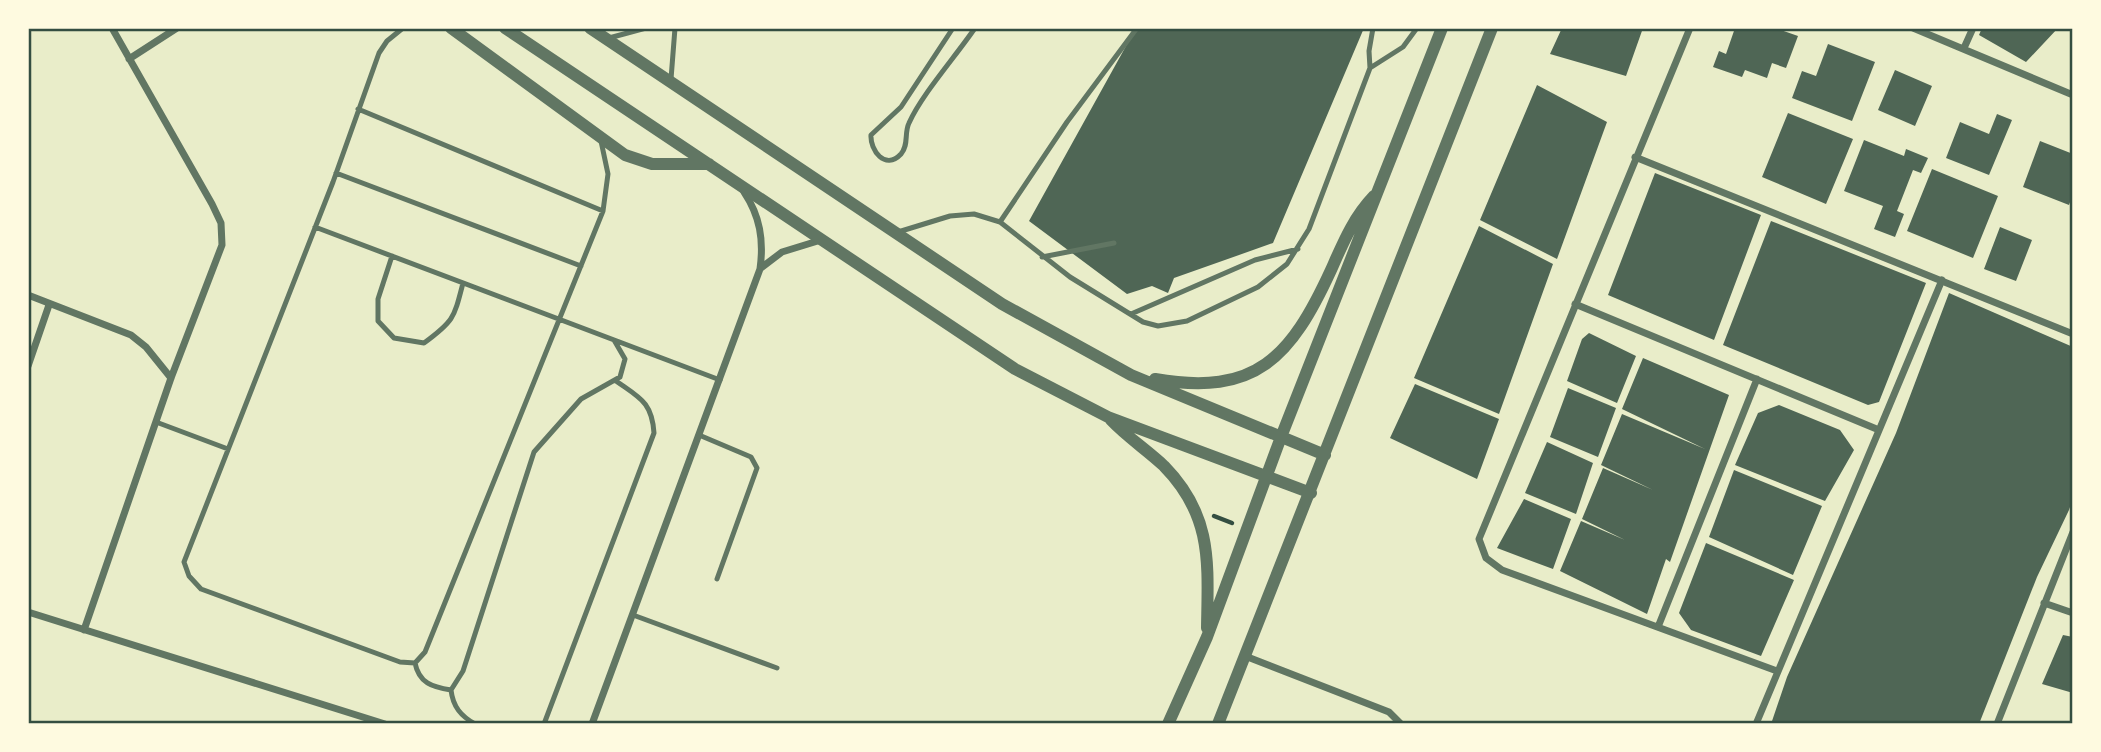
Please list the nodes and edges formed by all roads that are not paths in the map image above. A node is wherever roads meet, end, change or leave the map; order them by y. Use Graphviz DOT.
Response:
graph roads {
  1 [pos="112,28"];
  2 [pos="177,28"];
  3 [pos="404,28"];
  4 [pos="451,28"];
  5 [pos="505,28"];
  6 [pos="590,28"];
  7 [pos="646,28"];
  8 [pos="675,28"];
  9 [pos="953,28"];
  10 [pos="975,28"];
  11 [pos="1138,28"];
  12 [pos="1373,28"];
  13 [pos="1417,28"];
  14 [pos="1442,28"];
  15 [pos="1492,28"];
  16 [pos="1498,28"];
  17 [pos="1690,28"];
  18 [pos="1913,28"];
  19 [pos="1973,28"];
  20 [pos="606,39"];
  21 [pos="1964,48"];
  22 [pos="1482,54"];
  23 [pos="129,59"];
  24 [pos="1370,68"];
  25 [pos="671,82"];
  26 [pos="2073,94"];
  27 [pos="358,108"];
  28 [pos="600,138"];
  29 [pos="1635,157"];
  30 [pos="709,164"];
  31 [pos="336,173"];
  32 [pos="741,186"];
  33 [pos="1379,190"];
  34 [pos="603,211"];
  35 [pos="1000,222"];
  36 [pos="315,227"];
  37 [pos="897,232"];
  38 [pos="821,240"];
  39 [pos="1114,243"];
  40 [pos="1298,249"];
  41 [pos="392,256"];
  42 [pos="1042,257"];
  43 [pos="581,266"];
  44 [pos="760,269"];
  45 [pos="1942,280"];
  46 [pos="463,283"];
  47 [pos="28,296"];
  48 [pos="1575,304"];
  49 [pos="50,305"];
  50 [pos="1130,314"];
  51 [pos="561,320"];
  52 [pos="2073,334"];
  53 [pos="614,340"];
  54 [pos="28,366"];
  55 [pos="1131,375"];
  56 [pos="171,378"];
  57 [pos="1756,379"];
  58 [pos="617,380"];
  59 [pos="720,380"];
  60 [pos="1108,417"];
  61 [pos="156,422"];
  62 [pos="1879,430"];
  63 [pos="699,435"];
  64 [pos="1281,437"];
  65 [pos="228,449"];
  66 [pos="1325,456"];
  67 [pos="1266,475"];
  68 [pos="1311,494"];
  69 [pos="2073,531"];
  70 [pos="717,579"];
  71 [pos="2044,603"];
  72 [pos="28,612"];
  73 [pos="2073,613"];
  74 [pos="633,615"];
  75 [pos="1658,627"];
  76 [pos="84,630"];
  77 [pos="1207,637"];
  78 [pos="1245,656"];
  79 [pos="415,663"];
  80 [pos="777,668"];
  81 [pos="1777,671"];
  82 [pos="451,690"];
  83 [pos="386,724"];
  84 [pos="475,724"];
  85 [pos="544,724"];
  86 [pos="592,724"];
  87 [pos="1168,724"];
  88 [pos="1218,724"];
  89 [pos="1401,724"];
  90 [pos="1756,724"];
  91 [pos="1997,724"];
  1 -- 23 [label="street"];
  2 -- 23 [label="street"];
  3 -- 27 [label="lane"];
  4 -- 28 [label="street"];
  5 -- 30 [label="street"];
  6 -- 20 [label="street"];
  7 -- 20 [label="lane"];
  8 -- 25 [label="lane"];
  9 -- 10 [label="lane"];
  11 -- 35 [label="lane"];
  12 -- 24 [label="lane"];
  13 -- 24 [label="lane"];
  14 -- 33 [label="street"];
  15 -- 22 [label="street"];
  16 -- 22 [label="street"];
  17 -- 29 [label="street"];
  18 -- 21 [label="street"];
  19 -- 21 [label="street"];
  20 -- 25 [label="street"];
  21 -- 26 [label="street"];
  22 -- 66 [label="street"];
  23 -- 56 [label="street"];
  24 -- 40 [label="lane"];
  25 -- 37 [label="street"];
  27 -- 31 [label="lane"];
  27 -- 34 [label="lane"];
  28 -- 30 [label="street"];
  28 -- 34 [label="lane"];
  29 -- 45 [label="street"];
  29 -- 48 [label="street"];
  30 -- 32 [label="street"];
  31 -- 36 [label="lane"];
  31 -- 43 [label="lane"];
  32 -- 38 [label="street"];
  32 -- 44 [label="street"];
  33 -- 55 [label="street"];
  33 -- 64 [label="street"];
  34 -- 43 [label="lane"];
  35 -- 37 [label="lane"];
  35 -- 42 [label="lane"];
  36 -- 41 [label="lane"];
  36 -- 65 [label="lane"];
  37 -- 55 [label="street"];
  38 -- 44 [label="street"];
  38 -- 60 [label="street"];
  39 -- 42 [label="lane"];
  40 -- 50 [label="lane"];
  40 -- 50 [label="lane"];
  41 -- 46 [label="lane"];
  41 -- 46 [label="lane"];
  42 -- 50 [label="lane"];
  43 -- 51 [label="lane"];
  44 -- 59 [label="street"];
  45 -- 52 [label="street"];
  45 -- 62 [label="street"];
  46 -- 51 [label="lane"];
  47 -- 49 [label="street"];
  48 -- 57 [label="street"];
  48 -- 75 [label="street"];
  49 -- 54 [label="street"];
  49 -- 56 [label="street"];
  51 -- 53 [label="lane"];
  51 -- 79 [label="lane"];
  53 -- 58 [label="lane"];
  53 -- 59 [label="lane"];
  55 -- 64 [label="street"];
  56 -- 61 [label="street"];
  57 -- 62 [label="street"];
  57 -- 75 [label="street"];
  58 -- 82 [label="lane"];
  58 -- 85 [label="lane"];
  59 -- 63 [label="street"];
  60 -- 67 [label="street"];
  60 -- 77 [label="street"];
  61 -- 65 [label="lane"];
  61 -- 76 [label="street"];
  62 -- 81 [label="street"];
  63 -- 70 [label="lane"];
  63 -- 74 [label="street"];
  64 -- 66 [label="street"];
  64 -- 67 [label="street"];
  65 -- 79 [label="lane"];
  66 -- 68 [label="street"];
  67 -- 68 [label="street"];
  67 -- 77 [label="street"];
  68 -- 78 [label="street"];
  69 -- 71 [label="street"];
  71 -- 73 [label="street"];
  71 -- 91 [label="street"];
  72 -- 76 [label="street"];
  74 -- 80 [label="lane"];
  74 -- 86 [label="street"];
  75 -- 81 [label="street"];
  76 -- 83 [label="street"];
  77 -- 87 [label="street"];
  78 -- 88 [label="street"];
  78 -- 89 [label="street"];
  79 -- 82 [label="lane"];
  81 -- 90 [label="street"];
  82 -- 84 [label="lane"];
}
